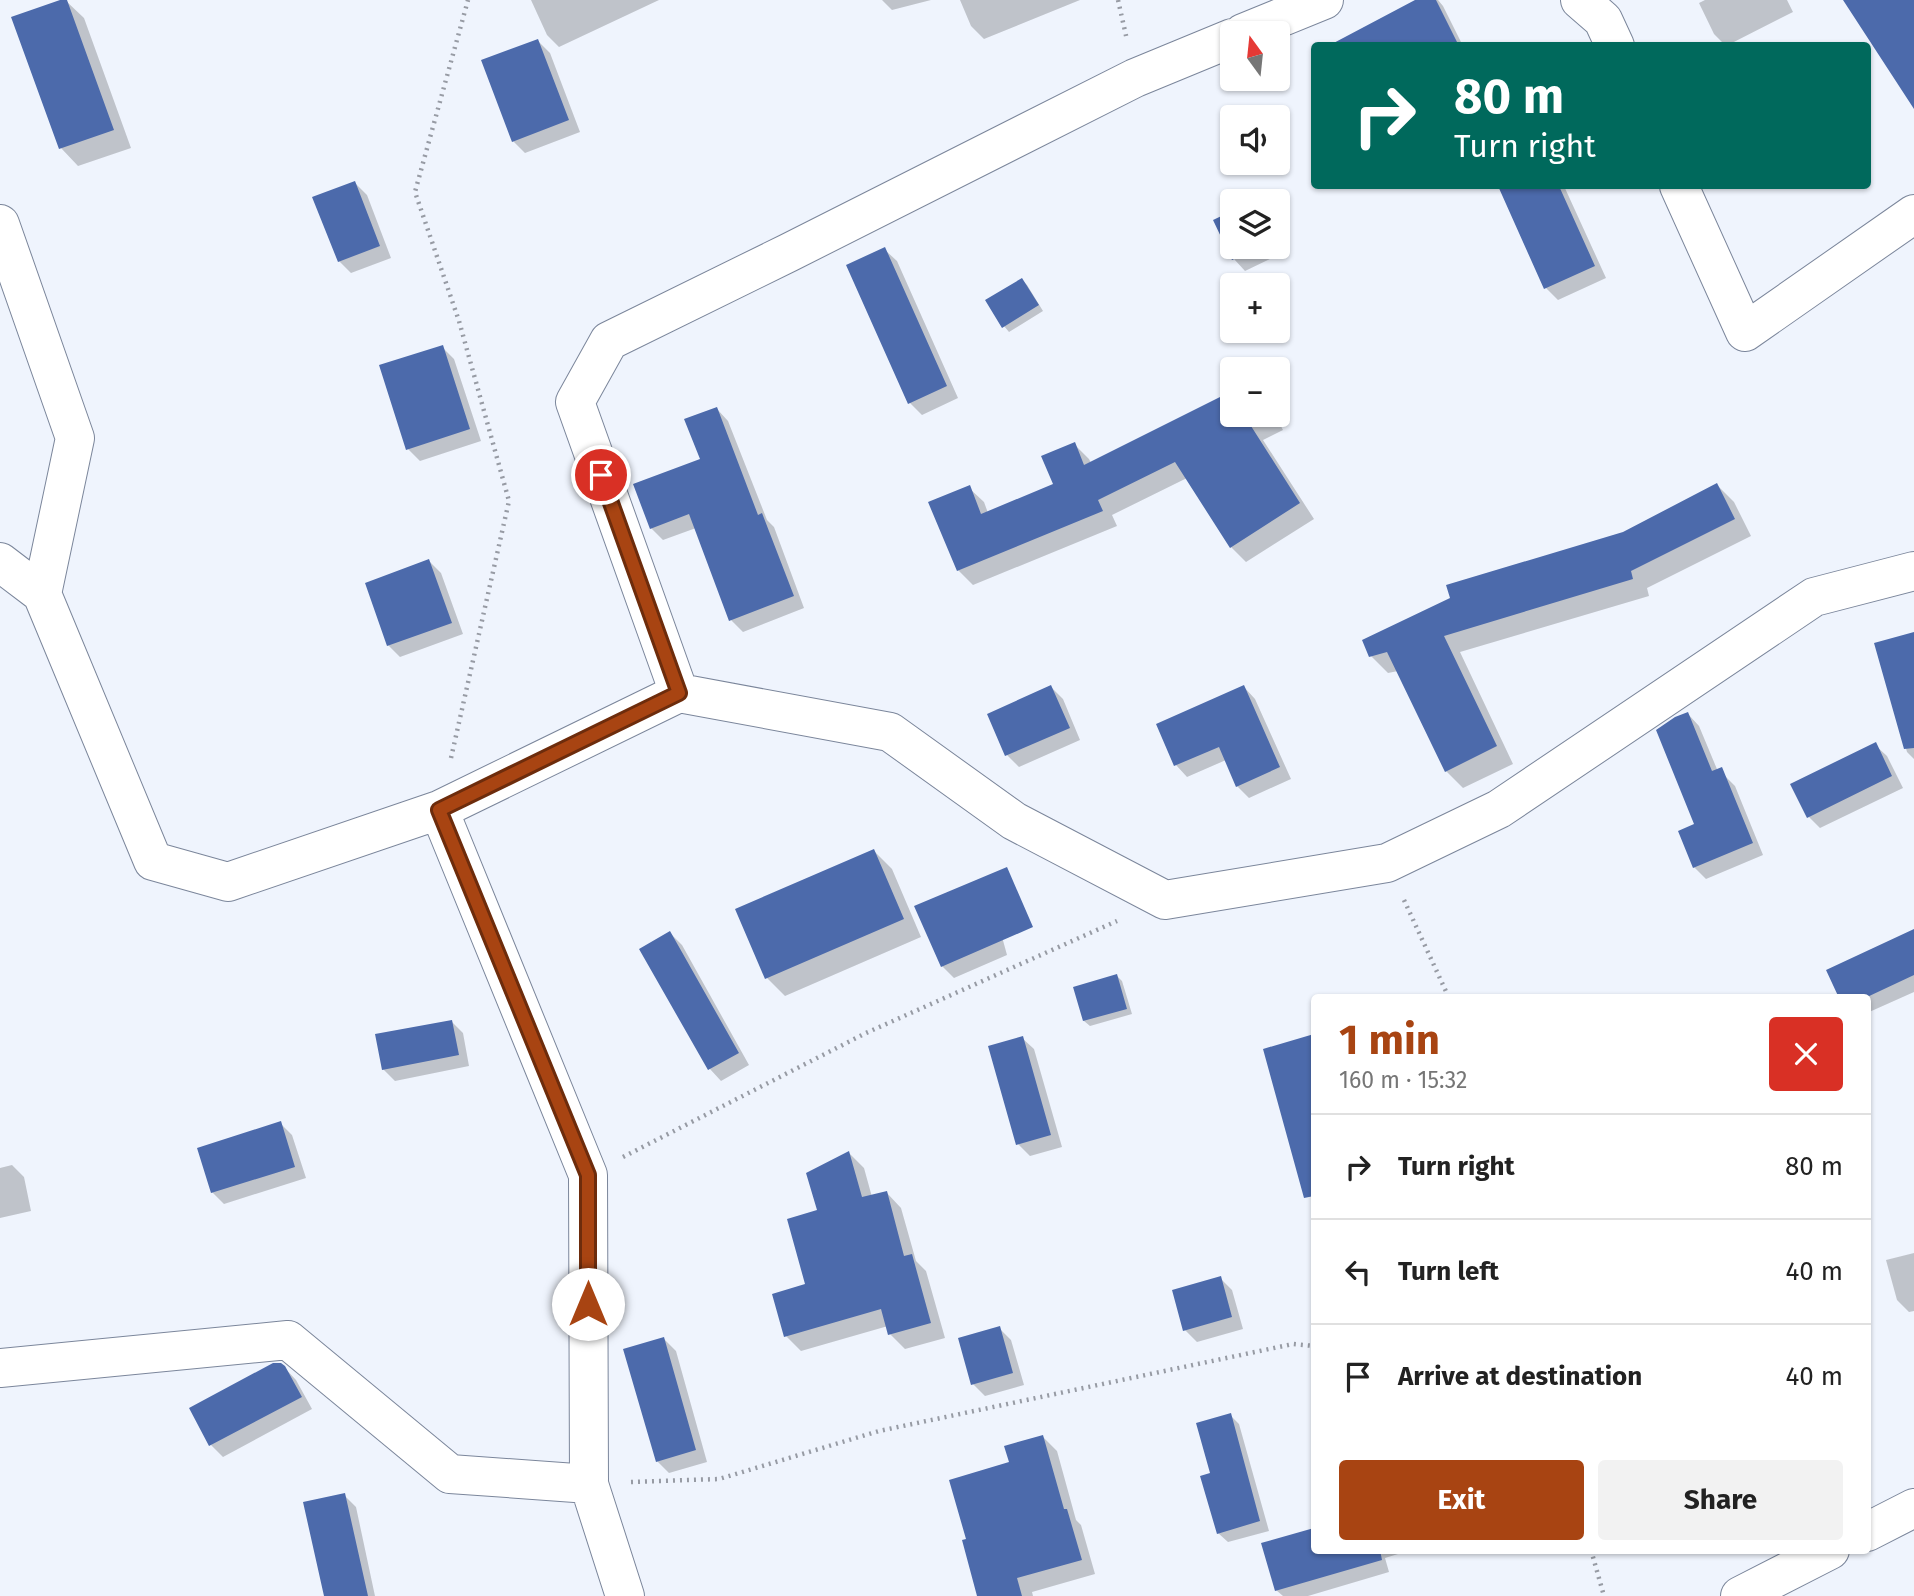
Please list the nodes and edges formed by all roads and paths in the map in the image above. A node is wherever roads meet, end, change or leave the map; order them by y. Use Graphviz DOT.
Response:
graph roads {
  1 [pos="468,0"];
  2 [pos="1324,0"];
  3 [pos="1580,0"];
  4 [pos="1272,21"];
  5 [pos="1613,42"];
  6 [pos="1220,43"];
  7 [pos="1680,189"];
  8 [pos="1914,214"];
  9 [pos="0,224"];
  10 [pos="0,562"];
  11 [pos="1914,571"];
  12 [pos="42,594"];
  13 [pos="679,693"];
  14 [pos="439,810"];
  15 [pos="1387,863"];
  16 [pos="1165,900"];
  17 [pos="1447,994"];
  18 [pos="588,1175"];
  19 [pos="1311,1346"];
  20 [pos="0,1368"];
  21 [pos="589,1484"];
  22 [pos="1914,1508"];
  23 [pos="1871,1530"];
  24 [pos="1592,1554"];
  25 [pos="1822,1554"];
  26 [pos="625,1596"];
  27 [pos="1604,1596"];
  28 [pos="1740,1596"];
  1 -- 14 [label="path"];
  2 -- 4 [label="street"];
  3 -- 5 [label="street"];
  6 -- 13 [label="street"];
  7 -- 8 [label="street"];
  9 -- 12 [label="street"];
  10 -- 12 [label="street"];
  11 -- 15 [label="street"];
  12 -- 14 [label="street"];
  13 -- 14 [label="street"];
  13 -- 16 [label="street"];
  14 -- 18 [label="street"];
  15 -- 16 [label="street"];
  15 -- 17 [label="path"];
  16 -- 18 [label="path"];
  18 -- 21 [label="street"];
  19 -- 21 [label="path"];
  20 -- 21 [label="street"];
  21 -- 26 [label="street"];
  22 -- 23 [label="street"];
  24 -- 27 [label="path"];
  25 -- 28 [label="street"];
}
